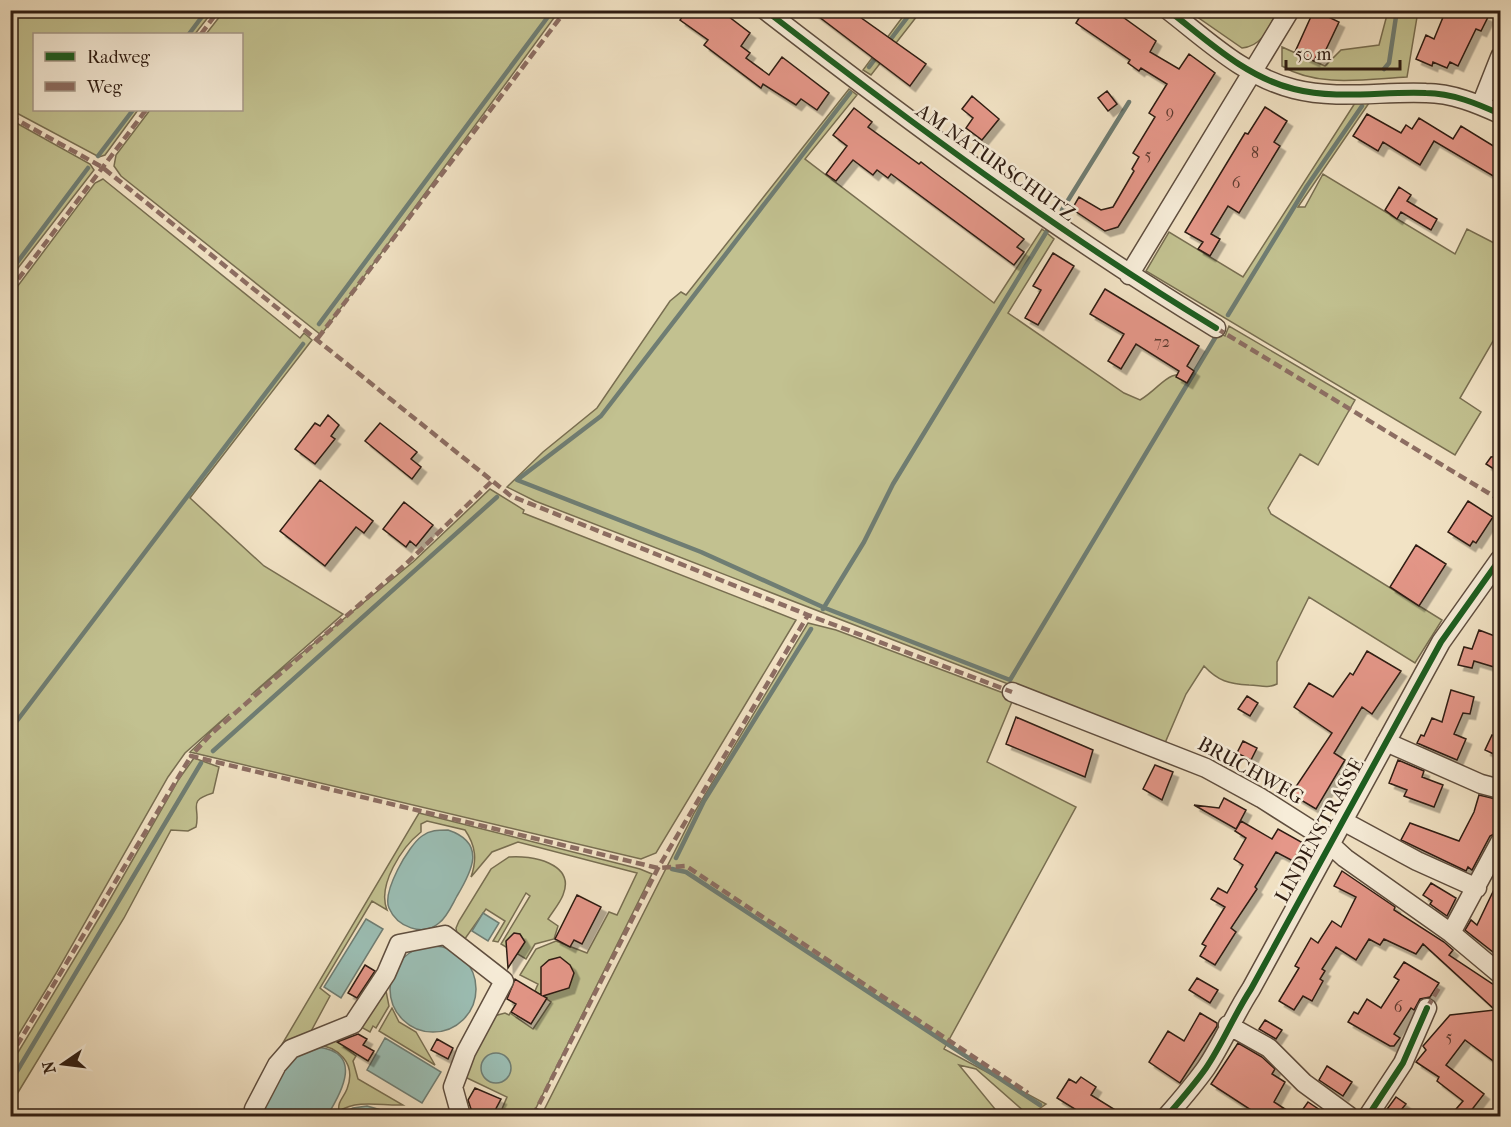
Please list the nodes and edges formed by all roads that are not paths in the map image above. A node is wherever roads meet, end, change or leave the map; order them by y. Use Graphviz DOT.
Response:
graph roads {
  1 [pos="765,10"];
  2 [pos="1168,10"];
  3 [pos="1290,10"];
  4 [pos="1500,57"];
  5 [pos="1252,74"];
  6 [pos="1481,105"];
  7 [pos="1500,114"];
  8 [pos="1129,275"];
  9 [pos="1216,328"];
  10 [pos="1500,559"];
  11 [pos="1012,692"];
  12 [pos="1386,742"];
  13 [pos="1500,789"];
  14 [pos="1343,821"];
  15 [pos="1500,842"];
  16 [pos="1330,844"];
  17 [pos="1477,888"];
  18 [pos="1451,933"];
  19 [pos="1500,974"];
  20 [pos="1427,1008"];
  21 [pos="1228,1025"];
  22 [pos="254,1116"];
  23 [pos="461,1116"];
  24 [pos="1167,1116"];
  25 [pos="1349,1116"];
  26 [pos="1368,1116"];
  1 -- 8 [label="street, AM NATURSCHUTZ"];
  2 -- 5 [label="street"];
  3 -- 5 [label="street"];
  4 -- 6 [label="street"];
  5 -- 6 [label="street"];
  5 -- 8 [label="street"];
  6 -- 7 [label="street"];
  8 -- 9 [label="street, AM NATURSCHUTZ"];
  10 -- 12 [label="street, LINDENSTRASSE"];
  11 -- 16 [label="street, BRUCHWEG"];
  12 -- 13 [label="street"];
  12 -- 14 [label="street, LINDENSTRASSE"];
  14 -- 16 [label="street, LINDENSTRASSE"];
  14 -- 17 [label="street"];
  15 -- 17 [label="street"];
  16 -- 18 [label="street, BRUCHWEG"];
  16 -- 21 [label="street, LINDENSTRASSE"];
  17 -- 18 [label="street"];
  18 -- 19 [label="street, BRUCHWEG"];
  20 -- 26 [label="street"];
  21 -- 24 [label="street, LINDENSTRASSE"];
  21 -- 25 [label="street"];
  22 -- 23 [label="street"];
}
